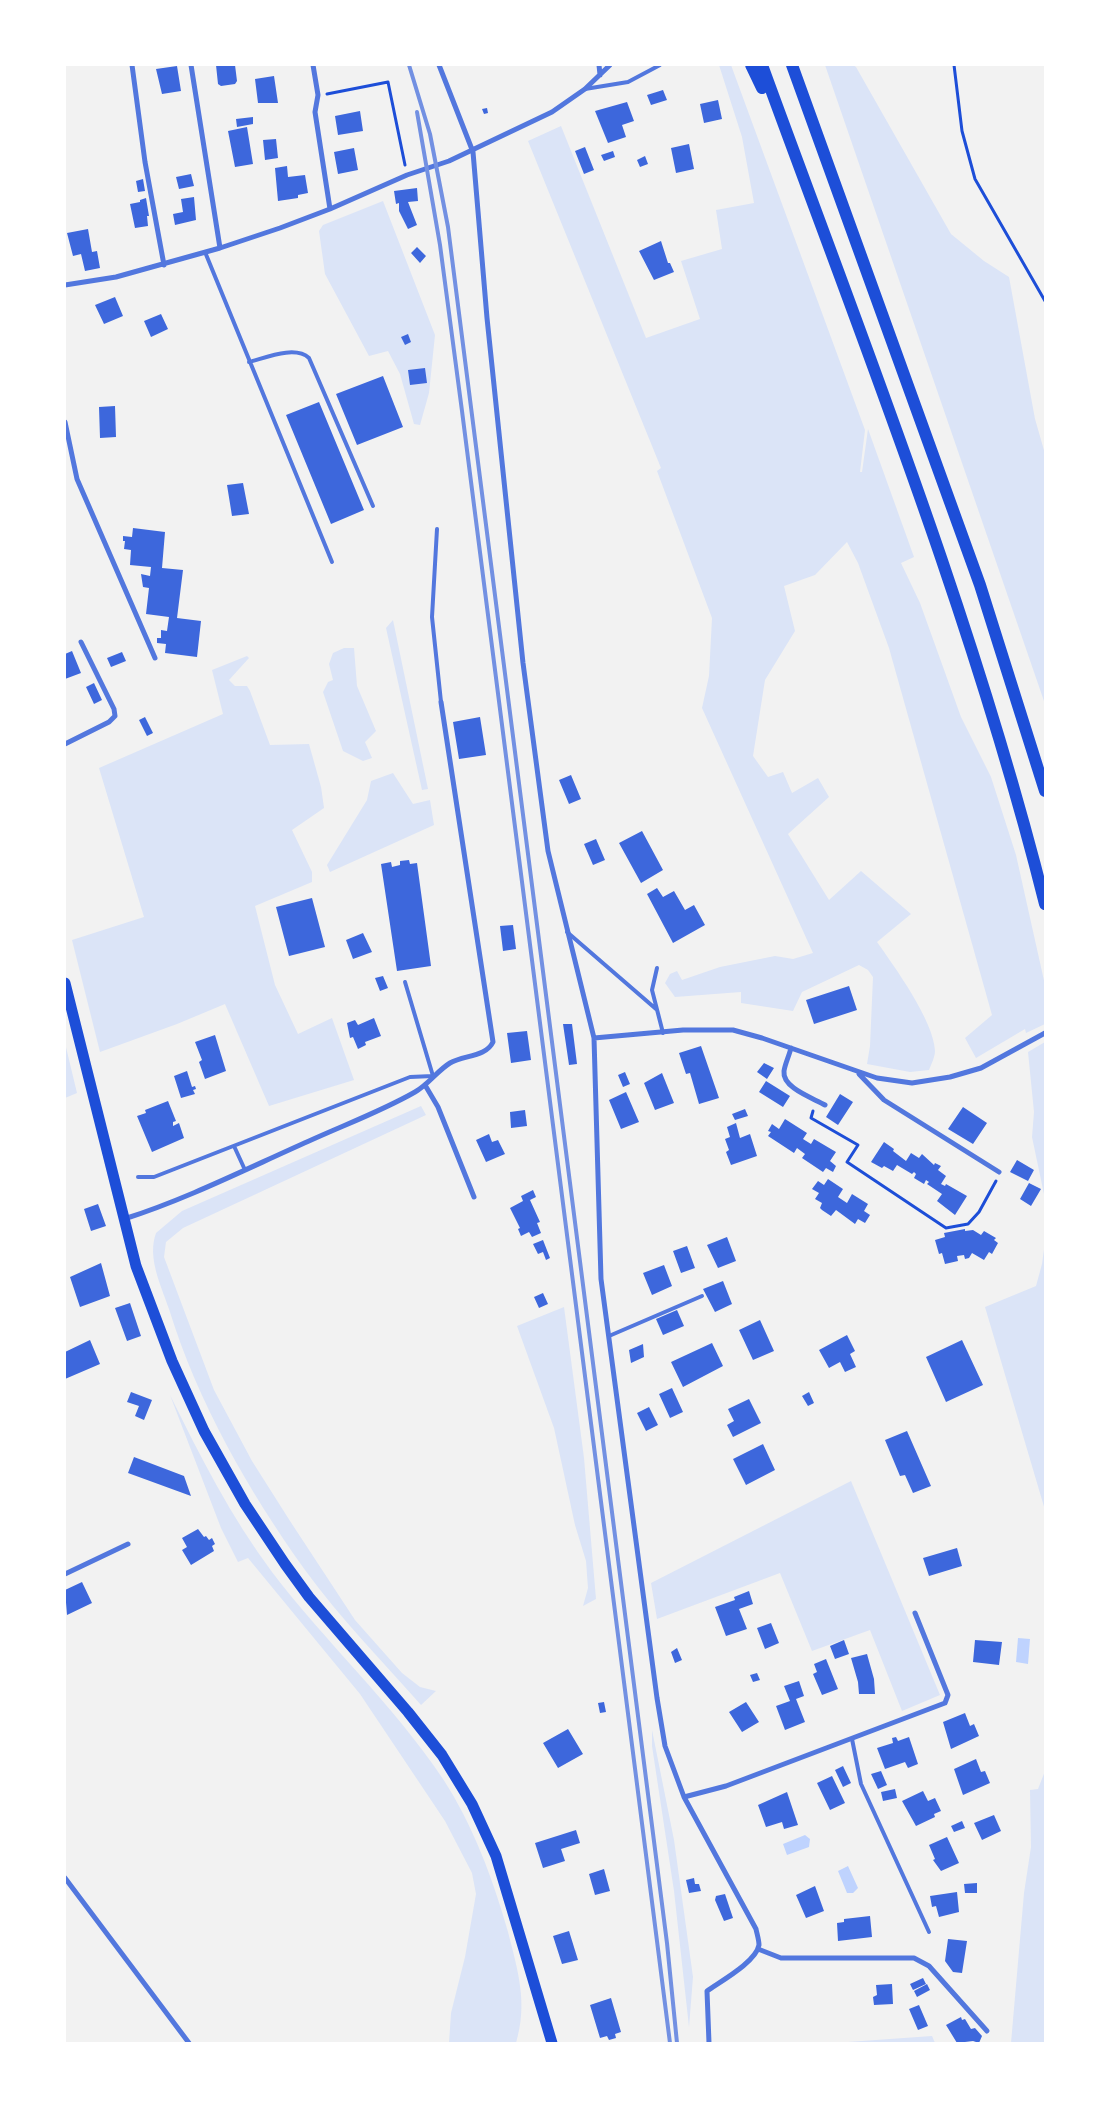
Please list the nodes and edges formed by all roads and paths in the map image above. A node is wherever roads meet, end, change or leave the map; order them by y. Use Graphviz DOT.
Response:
graph roads {
  1 [pos="132,65"];
  2 [pos="191,65"];
  3 [pos="313,65"];
  4 [pos="439,65"];
  5 [pos="599,65"];
  6 [pos="610,65"];
  7 [pos="660,65"];
  8 [pos="752,65"];
  9 [pos="762,65"];
  10 [pos="792,65"];
  11 [pos="954,65"];
  12 [pos="600,75"];
  13 [pos="585,89"];
  14 [pos="318,95"];
  15 [pos="473,152"];
  16 [pos="800,169"];
  17 [pos="407,175"];
  18 [pos="330,209"];
  19 [pos="220,248"];
  20 [pos="205,252"];
  21 [pos="164,265"];
  22 [pos="65,285"];
  23 [pos="1045,301"];
  24 [pos="249,362"];
  25 [pos="65,422"];
  26 [pos="373,506"];
  27 [pos="437,529"];
  28 [pos="332,562"];
  29 [pos="81,642"];
  30 [pos="155,658"];
  31 [pos="441,702"];
  32 [pos="65,744"];
  33 [pos="1045,791"];
  34 [pos="1045,904"];
  35 [pos="566,931"];
  36 [pos="658,968"];
  37 [pos="405,982"];
  38 [pos="65,983"];
  39 [pos="656,1009"];
  40 [pos="663,1033"];
  41 [pos="1045,1033"];
  42 [pos="594,1038"];
  43 [pos="791,1048"];
  44 [pos="858,1072"];
  45 [pos="433,1076"];
  46 [pos="426,1085"];
  47 [pos="818,1101"];
  48 [pos="824,1105"];
  49 [pos="234,1146"];
  50 [pos="245,1170"];
  51 [pos="999,1172"];
  52 [pos="138,1177"];
  53 [pos="474,1197"];
  54 [pos="123,1219"];
  55 [pos="702,1296"];
  56 [pos="609,1336"];
  57 [pos="128,1544"];
  58 [pos="65,1574"];
  59 [pos="915,1613"];
  60 [pos="852,1739"];
  61 [pos="684,1797"];
  62 [pos="65,1878"];
  63 [pos="929,1932"];
  64 [pos="758,1949"];
  65 [pos="987,2031"];
  66 [pos="189,2043"];
  67 [pos="552,2043"];
  68 [pos="710,2043"];
  1 -- 21 [label="street"];
  2 -- 19 [label="street"];
  3 -- 14 [label="street"];
  4 -- 15 [label="street"];
  5 -- 12 [label="street"];
  6 -- 12 [label="street"];
  7 -- 13 [label="lane"];
  8 -- 16 [label="highway"];
  9 -- 16 [label="highway"];
  10 -- 33 [label="highway"];
  11 -- 23 [label="path"];
  12 -- 13 [label="street"];
  13 -- 15 [label="street"];
  14 -- 17 [label="path"];
  14 -- 18 [label="street"];
  15 -- 17 [label="street"];
  15 -- 35 [label="street"];
  16 -- 34 [label="highway"];
  17 -- 18 [label="street"];
  18 -- 19 [label="street"];
  19 -- 20 [label="street"];
  20 -- 21 [label="street"];
  20 -- 24 [label="lane"];
  21 -- 22 [label="street"];
  24 -- 26 [label="lane"];
  24 -- 28 [label="lane"];
  25 -- 30 [label="street"];
  27 -- 31 [label="lane"];
  29 -- 32 [label="street"];
  31 -- 45 [label="street"];
  35 -- 39 [label="lane"];
  35 -- 42 [label="street"];
  36 -- 39 [label="lane"];
  37 -- 45 [label="lane"];
  38 -- 54 [label="main road"];
  39 -- 40 [label="lane"];
  40 -- 42 [label="street"];
  40 -- 43 [label="street"];
  41 -- 44 [label="street"];
  42 -- 56 [label="street"];
  43 -- 44 [label="street"];
  43 -- 47 [label="street"];
  44 -- 51 [label="street"];
  45 -- 46 [label="street"];
  45 -- 49 [label="lane"];
  46 -- 50 [label="street"];
  46 -- 53 [label="street"];
  47 -- 48 [label="street"];
  47 -- 51 [label="path"];
  49 -- 50 [label="lane"];
  49 -- 52 [label="lane"];
  50 -- 54 [label="street"];
  54 -- 67 [label="main road"];
  55 -- 56 [label="lane"];
  56 -- 61 [label="street"];
  57 -- 58 [label="street"];
  59 -- 60 [label="street"];
  60 -- 61 [label="street"];
  60 -- 63 [label="lane"];
  61 -- 64 [label="street"];
  62 -- 66 [label="street"];
  64 -- 65 [label="street"];
  64 -- 68 [label="street"];
}
